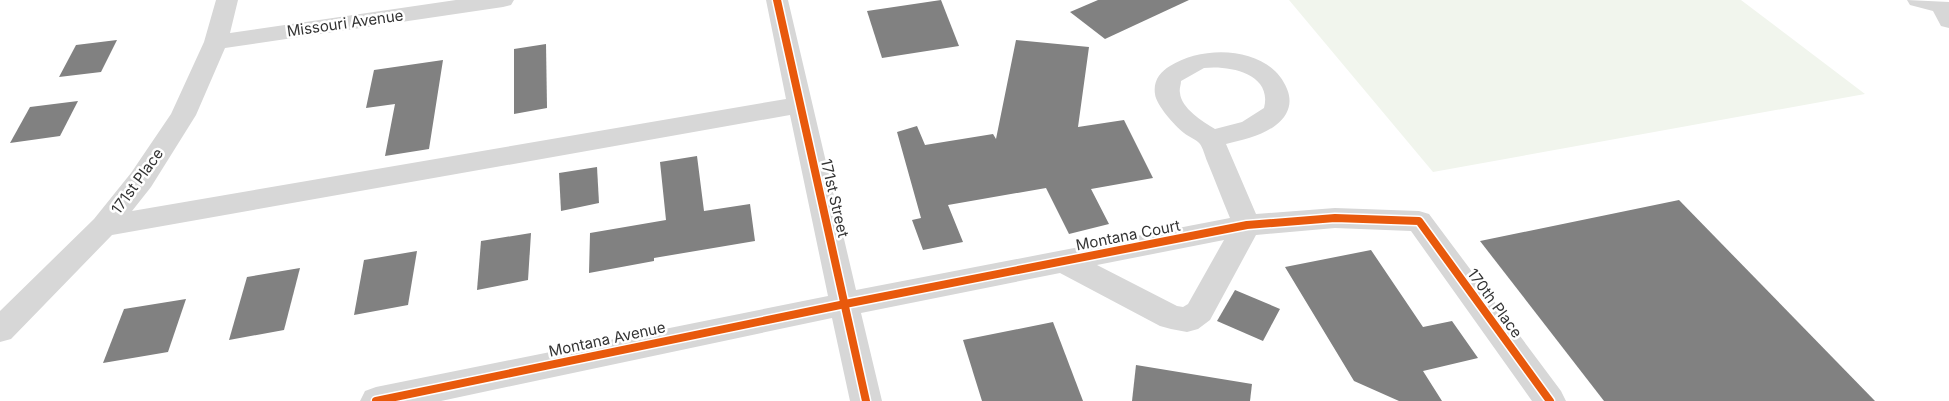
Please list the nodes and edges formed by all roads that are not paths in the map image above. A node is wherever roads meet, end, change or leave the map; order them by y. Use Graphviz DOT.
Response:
graph roads {
  1 [pos="227,0"];
  2 [pos="503,0"];
  3 [pos="777,0"];
  4 [pos="1918,0"];
  5 [pos="1947,13"];
  6 [pos="216,42"];
  7 [pos="800,105"];
  8 [pos="1211,139"];
  9 [pos="1419,221"];
  10 [pos="1247,225"];
  11 [pos="104,226"];
  12 [pos="1063,261"];
  13 [pos="845,304"];
  14 [pos="0,330"];
  15 [pos="376,401"];
  16 [pos="866,401"];
  17 [pos="1550,401"];
  1 -- 6 [label="street, 171st Place"];
  2 -- 6 [label="street, Missouri Avenue"];
  3 -- 7 [label="street, 171st Street"];
  4 -- 5 [label="street"];
  6 -- 11 [label="street, 171st Place"];
  7 -- 11 [label="street"];
  7 -- 13 [label="street, 171st Street"];
  8 -- 10 [label="street"];
  9 -- 10 [label="street, Montana Court"];
  9 -- 17 [label="street, 170th Place"];
  10 -- 12 [label="street, Montana Court"];
  10 -- 12 [label="street"];
  11 -- 14 [label="street, 171st Place"];
  12 -- 13 [label="street, Montana Court"];
  13 -- 15 [label="street, Montana Avenue"];
  13 -- 16 [label="street, 171st Street"];
}
